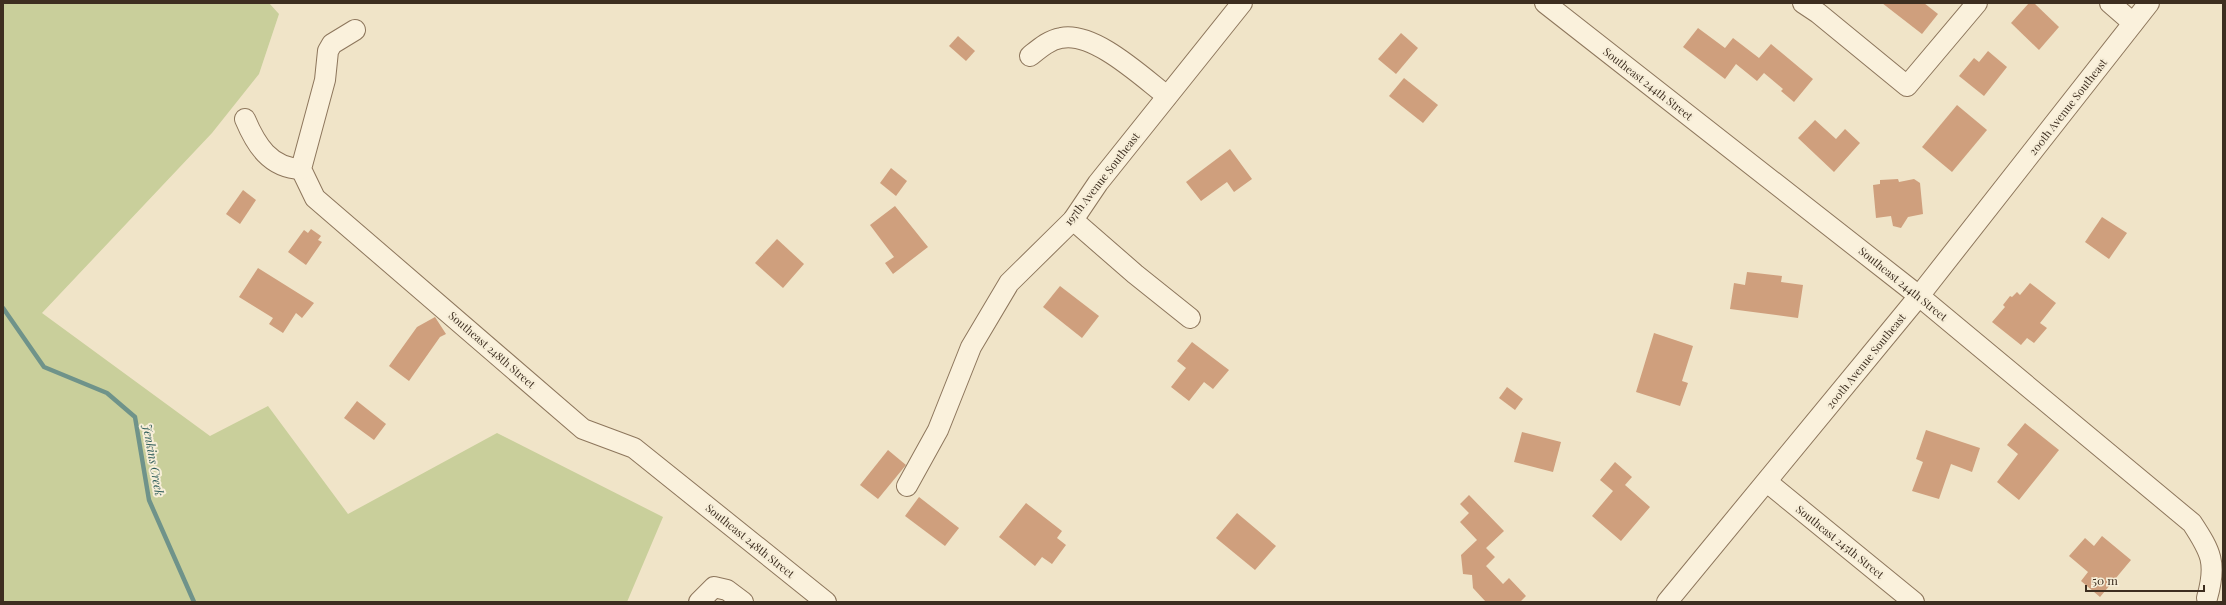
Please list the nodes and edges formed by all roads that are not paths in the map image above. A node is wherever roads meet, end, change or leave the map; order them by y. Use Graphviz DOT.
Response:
graph roads {
  1 [pos="1242,3"];
  2 [pos="1545,3"];
  3 [pos="1803,3"];
  4 [pos="1977,3"];
  5 [pos="2110,3"];
  6 [pos="2149,3"];
  7 [pos="2133,23"];
  8 [pos="354,30"];
  9 [pos="1030,56"];
  10 [pos="1167,96"];
  11 [pos="245,119"];
  12 [pos="301,169"];
  13 [pos="1073,220"];
  14 [pos="1919,296"];
  15 [pos="1190,318"];
  16 [pos="1767,482"];
  17 [pos="907,486"];
  18 [pos="2207,598"];
  19 [pos="699,602"];
  20 [pos="743,602"];
  21 [pos="826,602"];
  22 [pos="1667,602"];
  23 [pos="1914,602"];
  1 -- 10 [label="street, 197th Avenue Southeast"];
  2 -- 14 [label="street, Southeast 244th Street"];
  3 -- 4 [label="street"];
  5 -- 7 [label="street"];
  6 -- 7 [label="street, 200th Avenue Southeast"];
  7 -- 14 [label="street, 200th Avenue Southeast"];
  8 -- 12 [label="street"];
  9 -- 10 [label="street"];
  10 -- 13 [label="street, 197th Avenue Southeast"];
  11 -- 12 [label="street"];
  12 -- 21 [label="street, Southeast 248th Street"];
  13 -- 15 [label="street"];
  13 -- 17 [label="street, 197th Avenue Southeast"];
  14 -- 16 [label="street, 200th Avenue Southeast"];
  14 -- 18 [label="street, Southeast 244th Street"];
  16 -- 22 [label="street, 200th Avenue Southeast"];
  16 -- 23 [label="street, Southeast 245th Street"];
  19 -- 20 [label="street"];
}
